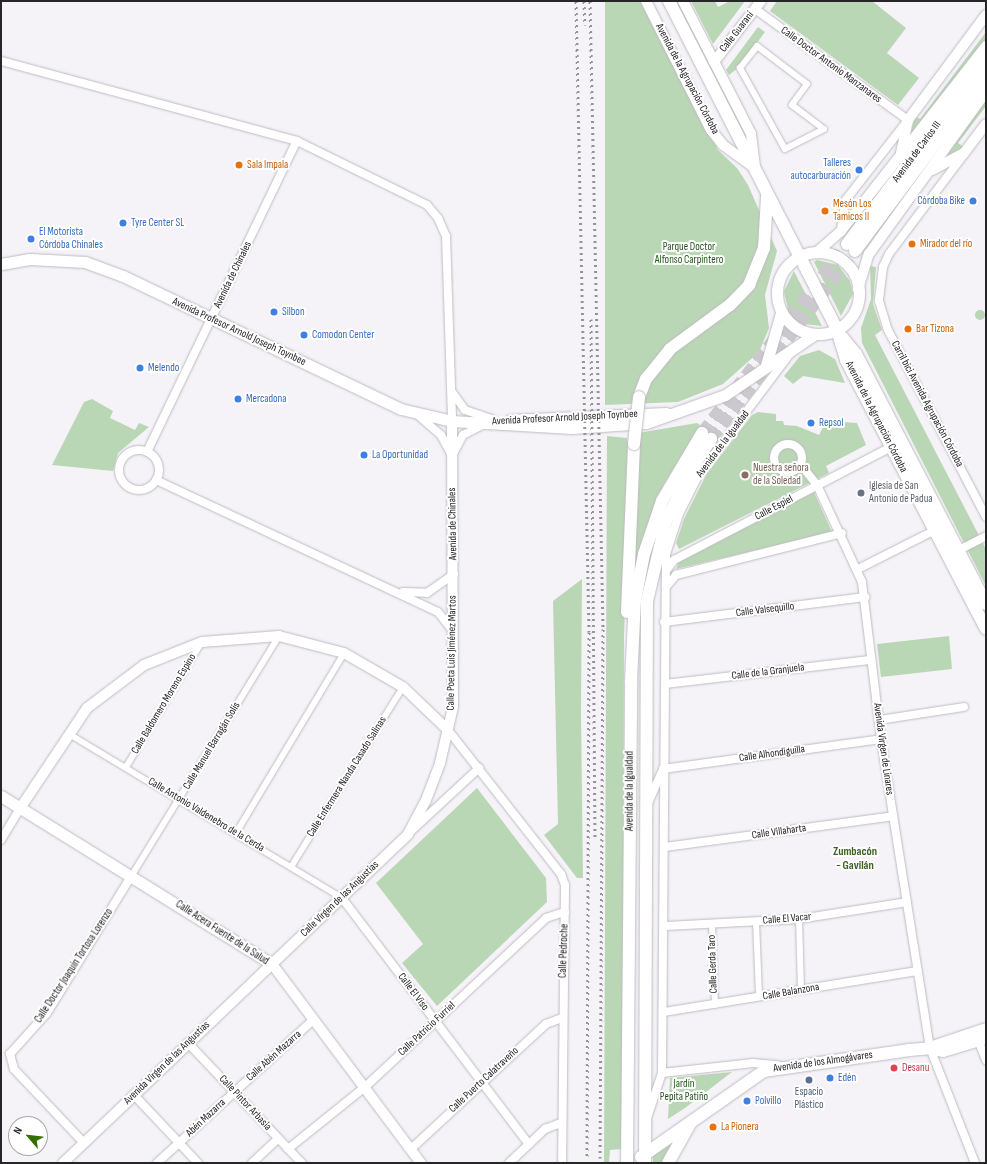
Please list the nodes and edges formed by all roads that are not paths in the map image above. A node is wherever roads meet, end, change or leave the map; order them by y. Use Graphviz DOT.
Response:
graph roads {
  1 [pos="646,1"];
  2 [pos="669,1"];
  3 [pos="684,1"];
  4 [pos="758,5"];
  5 [pos="986,15"];
  6 [pos="986,46"];
  7 [pos="986,60"];
  8 [pos="1,61"];
  9 [pos="714,62"];
  10 [pos="986,76"];
  11 [pos="986,92"];
  12 [pos="908,120"];
  13 [pos="986,124"];
  14 [pos="297,141"];
  15 [pos="784,149"];
  16 [pos="967,151"];
  17 [pos="901,155"];
  18 [pos="755,171"];
  19 [pos="924,177"];
  20 [pos="767,196"];
  21 [pos="841,231"];
  22 [pos="816,252"];
  23 [pos="799,256"];
  24 [pos="1,264"];
  25 [pos="879,287"];
  26 [pos="858,289"];
  27 [pos="781,313"];
  28 [pos="211,320"];
  29 [pos="837,330"];
  30 [pos="815,334"];
  31 [pos="798,344"];
  32 [pos="766,365"];
  33 [pos="450,383"];
  34 [pos="681,413"];
  35 [pos="419,416"];
  36 [pos="452,421"];
  37 [pos="502,421"];
  38 [pos="474,423"];
  39 [pos="487,424"];
  40 [pos="891,447"];
  41 [pos="148,452"];
  42 [pos="452,458"];
  43 [pos="801,465"];
  44 [pos="156,480"];
  45 [pos="817,485"];
  46 [pos="986,517"];
  47 [pos="940,528"];
  48 [pos="842,533"];
  49 [pos="986,536"];
  50 [pos="953,553"];
  51 [pos="858,569"];
  52 [pos="454,574"];
  53 [pos="665,576"];
  54 [pos="396,591"];
  55 [pos="664,592"];
  56 [pos="865,597"];
  57 [pos="986,604"];
  58 [pos="664,622"];
  59 [pos="986,630"];
  60 [pos="279,636"];
  61 [pos="455,636"];
  62 [pos="202,642"];
  63 [pos="344,652"];
  64 [pos="870,660"];
  65 [pos="631,681"];
  66 [pos="665,684"];
  67 [pos="403,687"];
  68 [pos="964,708"];
  69 [pos="879,720"];
  70 [pos="448,730"];
  71 [pos="69,734"];
  72 [pos="881,739"];
  73 [pos="126,767"];
  74 [pos="480,768"];
  75 [pos="663,769"];
  76 [pos="1,796"];
  77 [pos="180,799"];
  78 [pos="21,807"];
  79 [pos="646,808"];
  80 [pos="893,816"];
  81 [pos="236,833"];
  82 [pos="408,834"];
  83 [pos="1,840"];
  84 [pos="665,847"];
  85 [pos="291,867"];
  86 [pos="132,875"];
  87 [pos="342,898"];
  88 [pos="907,902"];
  89 [pos="565,912"];
  90 [pos="799,919"];
  91 [pos="756,921"];
  92 [pos="712,924"];
  93 [pos="666,926"];
  94 [pos="272,964"];
  95 [pos="918,971"];
  96 [pos="801,990"];
  97 [pos="759,997"];
  98 [pos="715,1005"];
  99 [pos="664,1012"];
  100 [pos="562,1018"];
  101 [pos="313,1020"];
  102 [pos="435,1022"];
  103 [pos="986,1029"];
  104 [pos="982,1039"];
  105 [pos="188,1043"];
  106 [pos="930,1048"];
  107 [pos="986,1060"];
  108 [pos="783,1066"];
  109 [pos="662,1073"];
  110 [pos="482,1082"];
  111 [pos="364,1088"];
  112 [pos="234,1092"];
  113 [pos="134,1095"];
  114 [pos="692,1121"];
  115 [pos="645,1122"];
  116 [pos="561,1123"];
  117 [pos="278,1139"];
  118 [pos="84,1142"];
  119 [pos="178,1144"];
  120 [pos="529,1144"];
  121 [pos="288,1149"];
  122 [pos="411,1149"];
  123 [pos="645,1158"];
  124 [pos="63,1163"];
  125 [pos="157,1163"];
  126 [pos="198,1163"];
  127 [pos="252,1163"];
  128 [pos="302,1163"];
  129 [pos="422,1163"];
  130 [pos="508,1163"];
  131 [pos="562,1163"];
  132 [pos="627,1163"];
  133 [pos="634,1163"];
  134 [pos="668,1163"];
  135 [pos="975,1163"];
  1 -- 18 [label="street, Avenida de la Agrupación Córdoba"];
  2 -- 18 [label="main road, Avenida de la Agrupación Córdoba"];
  3 -- 9 [label="street, Avenida de la Agrupación Córdoba"];
  4 -- 9 [label="street, Calle Guaraní"];
  4 -- 12 [label="street, Calle Doctor Antonio Manzanares"];
  5 -- 12 [label="street, Avenida de Carlos III"];
  6 -- 17 [label="street, Avenida de Carlos III"];
  7 -- 10 [label="main road, Avenida de Carlos III"];
  8 -- 14 [label="street, Avenida de Chinales"];
  9 -- 18 [label="street, Avenida de la Agrupación Córdoba"];
  11 -- 19 [label="street, Avenida de Carlos III"];
  12 -- 17 [label="street, Avenida de Carlos III"];
  12 -- 21 [label="street, Avenida de Carlos III"];
  13 -- 16 [label="street, Avenida de Carlos III"];
  14 -- 28 [label="street, Avenida de Chinales"];
  14 -- 33 [label="street, Avenida de Chinales"];
  15 -- 15 [label="street"];
  16 -- 19 [label="street, Avenida de Carlos III"];
  16 -- 25 [label="street, Avenida de Carlos III"];
  17 -- 21 [label="street, Avenida de Carlos III"];
  18 -- 20 [label="main road, Avenida de la Agrupación Córdoba"];
  19 -- 26 [label="street, Avenida de Carlos III"];
  20 -- 23 [label="main road, Avenida de la Agrupación Córdoba"];
  20 -- 65 [label="main road, bridge"];
  21 -- 22 [label="street, Avenida de Carlos III"];
  22 -- 23 [label="main road"];
  22 -- 26 [label="main road"];
  23 -- 27 [label="main road"];
  23 -- 29 [label="main road, Avenida de la Agrupación Córdoba"];
  24 -- 28 [label="main road, Avenida Profesor Arnold Joseph Toynbee"];
  25 -- 46 [label="street, Carril bici Avenida Agrupación Córdoba"];
  26 -- 29 [label="main road"];
  27 -- 30 [label="main road"];
  27 -- 32 [label="main road"];
  28 -- 35 [label="main road, Avenida Profesor Arnold Joseph Toynbee"];
  28 -- 41 [label="street, Avenida de Chinales"];
  29 -- 30 [label="main road"];
  29 -- 40 [label="main road, Avenida de la Agrupación Córdoba"];
  29 -- 47 [label="main road, Avenida de la Agrupación Córdoba"];
  30 -- 31 [label="main road, Avenida Profesor Arnold Joseph Toynbee"];
  31 -- 32 [label="main road, Avenida Profesor Arnold Joseph Toynbee"];
  31 -- 53 [label="street, Avenida de la Igualdad"];
  32 -- 34 [label="main road, Avenida Profesor Arnold Joseph Toynbee"];
  33 -- 36 [label="street, Avenida de Chinales"];
  33 -- 37 [label="street, Avenida de Chinales"];
  34 -- 37 [label="main road, Avenida Profesor Arnold Joseph Toynbee"];
  34 -- 39 [label="main road, Avenida Profesor Arnold Joseph Toynbee"];
  35 -- 36 [label="main road, Avenida Profesor Arnold Joseph Toynbee"];
  35 -- 42 [label="street, Avenida de Chinales"];
  36 -- 38 [label="main road, Avenida Profesor Arnold Joseph Toynbee"];
  36 -- 42 [label="street, Avenida de Chinales"];
  37 -- 38 [label="main road, Avenida Profesor Arnold Joseph Toynbee"];
  38 -- 39 [label="main road, Avenida Profesor Arnold Joseph Toynbee"];
  39 -- 42 [label="street, Avenida de Chinales"];
  40 -- 45 [label="street, Calle Espiel"];
  40 -- 47 [label="main road, Avenida de la Agrupación Córdoba"];
  41 -- 44 [label="street"];
  41 -- 44 [label="street"];
  42 -- 52 [label="street, Avenida de Chinales"];
  43 -- 45 [label="street, Avenida Virgen de Linares"];
  44 -- 54 [label="street, Avenida de Chinales"];
  45 -- 48 [label="street, Avenida Virgen de Linares"];
  45 -- 53 [label="street, Calle Espiel"];
  47 -- 50 [label="main road, Avenida de la Agrupación Córdoba"];
  47 -- 51 [label="street"];
  48 -- 51 [label="street, Avenida Virgen de Linares"];
  48 -- 55 [label="street"];
  49 -- 50 [label="street"];
  50 -- 57 [label="main road, Avenida de la Agrupación Córdoba"];
  50 -- 59 [label="main road, Avenida de la Agrupación Córdoba"];
  51 -- 56 [label="street, Avenida Virgen de Linares"];
  52 -- 54 [label="street, Avenida de Chinales"];
  52 -- 61 [label="street, Calle Poeta Luis Jiménez Martos"];
  53 -- 55 [label="street, Avenida de la Igualdad"];
  54 -- 61 [label="street, Avenida de Chinales"];
  55 -- 58 [label="street, Avenida de la Igualdad"];
  56 -- 58 [label="street, Calle Valsequillo"];
  56 -- 64 [label="street, Avenida Virgen de Linares"];
  58 -- 66 [label="street, Avenida de la Igualdad"];
  60 -- 62 [label="street"];
  60 -- 63 [label="street"];
  60 -- 77 [label="street, Calle Manuel Barragán Solís"];
  61 -- 70 [label="street, Calle Poeta Luis Jiménez Martos"];
  62 -- 71 [label="street"];
  62 -- 73 [label="street, Calle Baldomero Moreno Espino"];
  63 -- 67 [label="street"];
  63 -- 81 [label="street"];
  64 -- 66 [label="street, Calle de la Granjuela"];
  64 -- 69 [label="street, Avenida Virgen de Linares"];
  65 -- 79 [label="main road, Avenida de la Igualdad"];
  65 -- 132 [label="main road, Avenida de la Igualdad"];
  66 -- 75 [label="street, Avenida de la Igualdad"];
  67 -- 70 [label="street"];
  67 -- 85 [label="street, Calle Enfermera Nanda Casado Salinas"];
  68 -- 69 [label="street"];
  69 -- 72 [label="street, Avenida Virgen de Linares"];
  70 -- 74 [label="street"];
  70 -- 82 [label="street, Calle Virgen de las Angustias"];
  71 -- 73 [label="street, Calle Antonio Valdenebro de la Cerda"];
  71 -- 78 [label="street"];
  72 -- 75 [label="street, Calle Alhondiguilla"];
  72 -- 80 [label="street, Avenida Virgen de Linares"];
  73 -- 77 [label="street, Calle Antonio Valdenebro de la Cerda"];
  74 -- 82 [label="street, Calle Virgen de las Angustias"];
  74 -- 89 [label="street, Calle Pedroche"];
  75 -- 79 [label="street, Avenida de la Igualdad"];
  75 -- 84 [label="street, Avenida de la Igualdad"];
  76 -- 78 [label="main road, Calle Acera Fuente de la Salud"];
  77 -- 81 [label="street, Calle Antonio Valdenebro de la Cerda"];
  77 -- 86 [label="street, Calle Manuel Barragán Solís"];
  78 -- 83 [label="street"];
  78 -- 86 [label="main road, Calle Acera Fuente de la Salud"];
  79 -- 115 [label="main road, Avenida de la Igualdad"];
  80 -- 84 [label="street, Calle Villaharta"];
  80 -- 88 [label="street, Avenida Virgen de Linares"];
  81 -- 85 [label="street, Calle Antonio Valdenebro de la Cerda"];
  82 -- 87 [label="street, Calle Virgen de las Angustias"];
  84 -- 93 [label="street, Avenida de la Igualdad"];
  85 -- 87 [label="street, Calle Antonio Valdenebro de la Cerda"];
  86 -- 94 [label="main road, Calle Acera Fuente de la Salud"];
  86 -- 118 [label="street, Calle Doctor Joaquín Tortosa Lorenzo"];
  87 -- 94 [label="street, Calle Virgen de las Angustias"];
  87 -- 102 [label="street, Calle El Viso"];
  88 -- 90 [label="street, Calle El Vacar"];
  88 -- 95 [label="street, Avenida Virgen de Linares"];
  89 -- 100 [label="street, Calle Pedroche"];
  89 -- 102 [label="street, Calle Patricio Furriel"];
  90 -- 91 [label="street, Calle El Vacar"];
  90 -- 96 [label="street"];
  91 -- 92 [label="street, Calle El Vacar"];
  91 -- 97 [label="street"];
  92 -- 93 [label="street, Calle El Vacar"];
  92 -- 98 [label="street, Calle Gerda Taro"];
  93 -- 99 [label="street, Avenida de la Igualdad"];
  94 -- 101 [label="street, Calle Acera Fuente de la Salud"];
  94 -- 105 [label="street, Avenida Virgen de las Angustias"];
  95 -- 96 [label="street, Calle Balanzona"];
  95 -- 106 [label="street, Avenida Virgen de Linares"];
  96 -- 97 [label="street, Calle Balanzona"];
  97 -- 98 [label="street, Calle Balanzona"];
  98 -- 99 [label="street, Calle Balanzona"];
  99 -- 109 [label="street, Avenida de la Igualdad"];
  100 -- 110 [label="street, Calle Puerto Calatraveño"];
  100 -- 116 [label="street, Calle Pedroche"];
  101 -- 111 [label="street, Calle Acera Fuente de la Salud"];
  101 -- 112 [label="street, Calle Abén Mazarra"];
  102 -- 110 [label="street, Calle El Viso"];
  102 -- 111 [label="street, Calle Patricio Furriel"];
  103 -- 106 [label="main road, Avenida de los Almogávares"];
  104 -- 106 [label="main road, Avenida de los Almogávares"];
  104 -- 107 [label="street"];
  105 -- 112 [label="street, Calle Pintor Arbasia"];
  105 -- 113 [label="street, Avenida Virgen de las Angustias"];
  106 -- 108 [label="main road, Avenida de los Almogávares"];
  106 -- 135 [label="street, Avenida Virgen de Linares"];
  108 -- 109 [label="street"];
  108 -- 114 [label="main road, Avenida de los Almogávares"];
  109 -- 115 [label="street, Avenida de la Igualdad"];
  110 -- 120 [label="street, Calle El Viso"];
  110 -- 122 [label="street, Calle Puerto Calatraveño"];
  111 -- 121 [label="street, Calle Patricio Furriel"];
  111 -- 122 [label="street, Calle Acera Fuente de la Salud"];
  112 -- 117 [label="street, Calle Pintor Arbasia"];
  112 -- 119 [label="street, Abén Mazarra"];
  113 -- 118 [label="street, Avenida Virgen de las Angustias"];
  113 -- 119 [label="street"];
  114 -- 123 [label="main road, Avenida de los Almogávares"];
  114 -- 134 [label="main road"];
  115 -- 123 [label="main road, Avenida de la Igualdad"];
  116 -- 120 [label="street"];
  116 -- 131 [label="street, Calle Pedroche"];
  117 -- 121 [label="street, Calle Pintor Arbasia"];
  117 -- 127 [label="street"];
  118 -- 124 [label="street, Avenida Virgen de las Angustias"];
  119 -- 125 [label="street"];
  119 -- 126 [label="street"];
  120 -- 130 [label="street"];
  121 -- 128 [label="street, Calle Pintor Arbasia"];
  122 -- 129 [label="street, Calle Acera Fuente de la Salud"];
  123 -- 133 [label="main road"];
}
